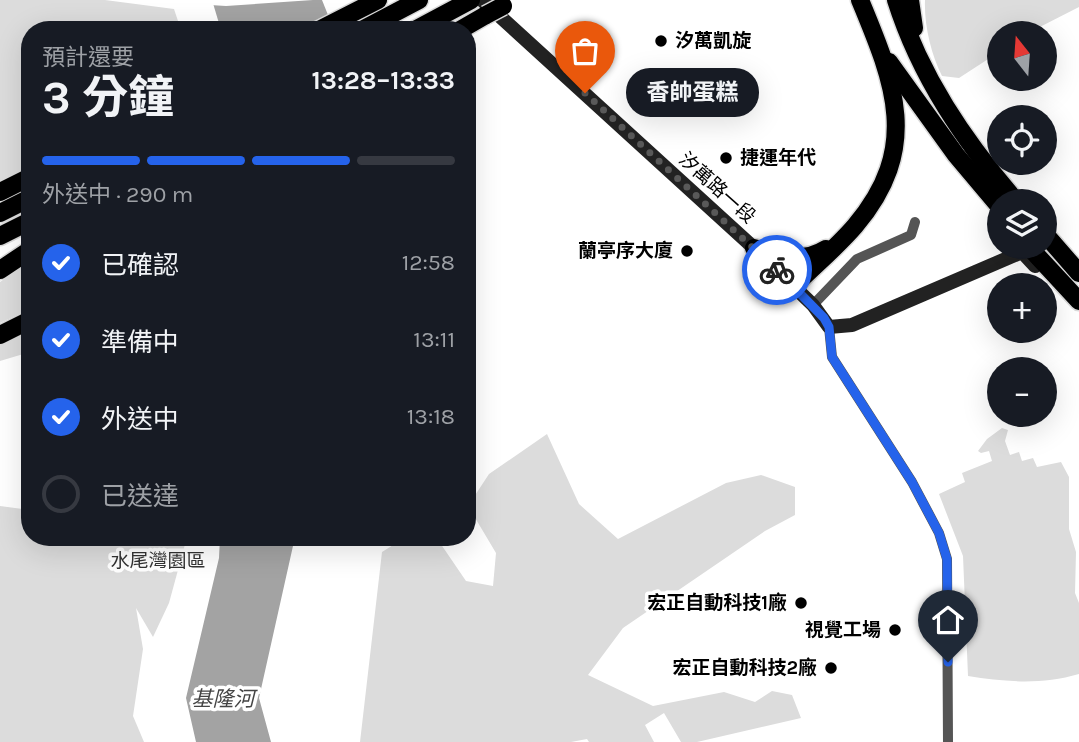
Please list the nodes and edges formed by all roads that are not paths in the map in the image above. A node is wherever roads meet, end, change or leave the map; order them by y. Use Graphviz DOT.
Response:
graph roads {
  1 [pos="378,0"];
  2 [pos="419,0"];
  3 [pos="860,0"];
  4 [pos="884,0"];
  5 [pos="895,0"];
  6 [pos="910,0"];
  7 [pos="509,3"];
  8 [pos="477,4"];
  9 [pos="337,21"];
  10 [pos="379,21"];
  11 [pos="436,21"];
  12 [pos="466,21"];
  13 [pos="881,50"];
  14 [pos="939,97"];
  15 [pos="926,109"];
  16 [pos="21,182"];
  17 [pos="1006,189"];
  18 [pos="0,192"];
  19 [pos="987,192"];
  20 [pos="21,203"];
  21 [pos="0,214"];
  22 [pos="915,222"];
  23 [pos="21,226"];
  24 [pos="0,236"];
  25 [pos="841,240"];
  26 [pos="754,248"];
  27 [pos="1057,248"];
  28 [pos="21,256"];
  29 [pos="1040,259"];
  30 [pos="1054,259"];
  31 [pos="0,270"];
  32 [pos="1079,273"];
  33 [pos="1079,282"];
  34 [pos="794,286"];
  35 [pos="1079,300"];
  36 [pos="813,305"];
  37 [pos="1079,313"];
  38 [pos="21,324"];
  39 [pos="829,327"];
  40 [pos="0,335"];
  41 [pos="948,742"];
  1 -- 9 [label="highway"];
  2 -- 10 [label="highway"];
  3 -- 13 [label="highway"];
  4 -- 15 [label="highway"];
  5 -- 14 [label="highway"];
  6 -- 14 [label="highway"];
  7 -- 8 [label="highway, bridge"];
  8 -- 11 [label="highway"];
  8 -- 12 [label="highway"];
  8 -- 26 [label="street, 汐萬路一段"];
  13 -- 15 [label="highway"];
  13 -- 25 [label="highway"];
  14 -- 17 [label="highway"];
  15 -- 19 [label="highway"];
  16 -- 18 [label="highway"];
  20 -- 21 [label="highway"];
  22 -- 36 [label="street"];
  23 -- 24 [label="highway"];
  25 -- 26 [label="highway"];
  25 -- 34 [label="highway"];
  26 -- 34 [label="street, 汐萬路一段"];
  27 -- 32 [label="highway"];
  28 -- 31 [label="highway"];
  29 -- 35 [label="highway"];
  30 -- 33 [label="highway"];
  34 -- 36 [label="street, 汐萬路一段"];
  36 -- 39 [label="street, 汐萬路一段"];
  37 -- 39 [label="street"];
  38 -- 40 [label="highway"];
  39 -- 41 [label="street"];
}
